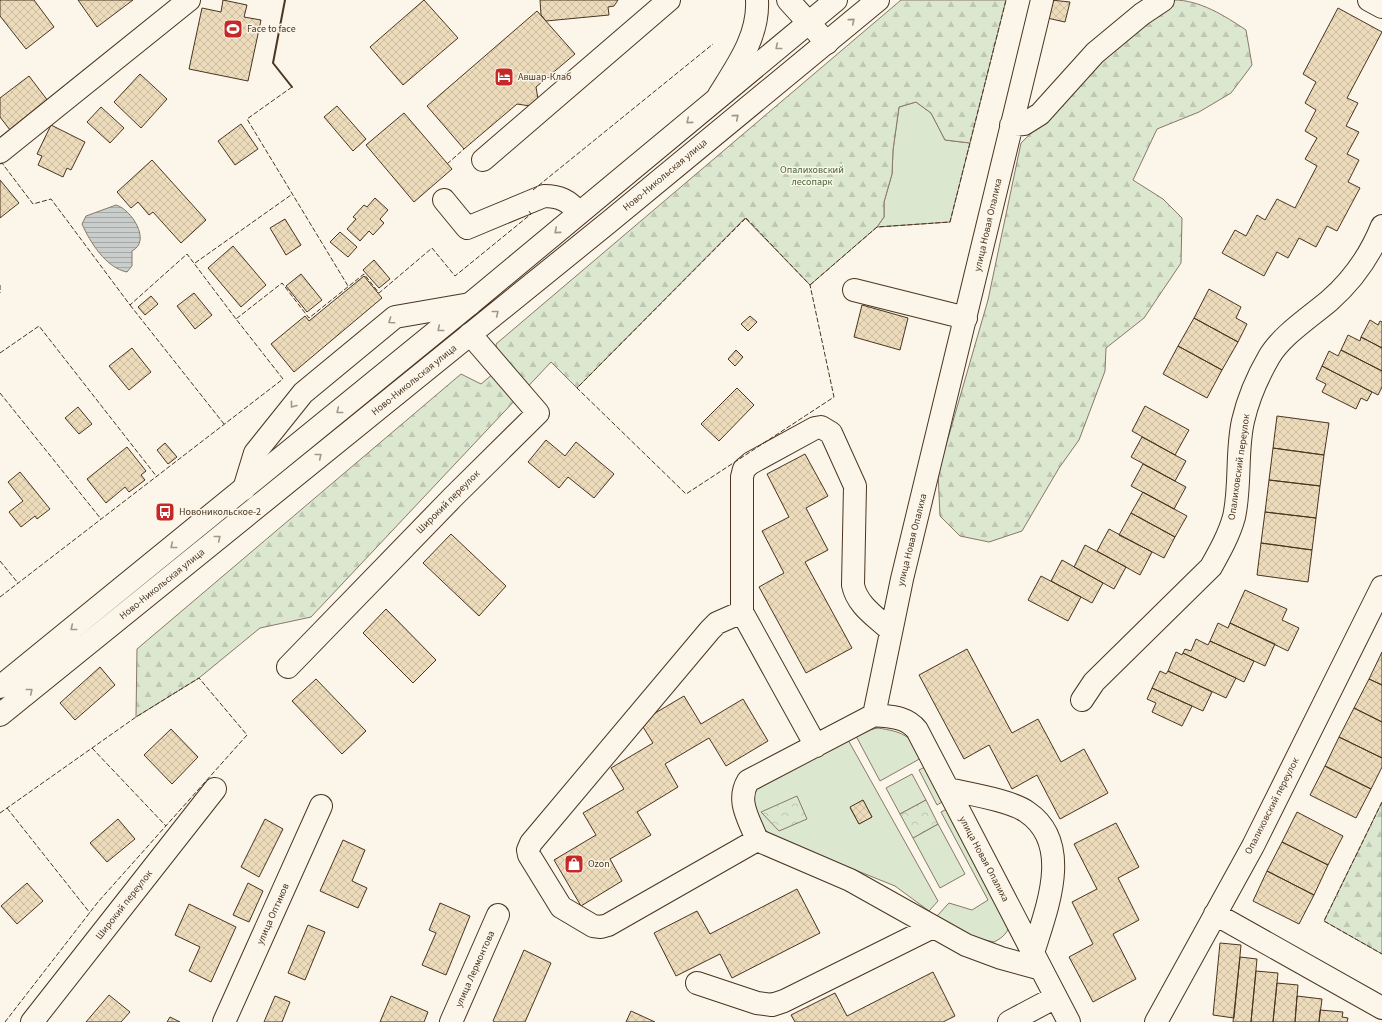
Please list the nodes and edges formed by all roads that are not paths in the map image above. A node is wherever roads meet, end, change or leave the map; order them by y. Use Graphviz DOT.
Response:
graph roads {
  1 [pos="189,0"];
  2 [pos="669,0"];
  3 [pos="758,0"];
  4 [pos="788,0"];
  5 [pos="836,0"];
  6 [pos="878,0"];
  7 [pos="1042,0"];
  8 [pos="1163,0"];
  9 [pos="1369,0"];
  10 [pos="1382,7"];
  11 [pos="808,22"];
  12 [pos="827,43"];
  13 [pos="719,96"];
  14 [pos="1011,125"];
  15 [pos="0,152"];
  16 [pos="484,160"];
  17 [pos="444,200"];
  18 [pos="578,212"];
  19 [pos="1382,226"];
  20 [pos="854,290"];
  21 [pos="470,304"];
  22 [pos="966,318"];
  23 [pos="470,334"];
  24 [pos="244,489"];
  25 [pos="1382,587"];
  26 [pos="742,612"];
  27 [pos="890,630"];
  28 [pos="288,667"];
  29 [pos="0,688"];
  30 [pos="1082,700"];
  31 [pos="874,715"];
  32 [pos="0,716"];
  33 [pos="816,746"];
  34 [pos="215,789"];
  35 [pos="948,789"];
  36 [pos="321,806"];
  37 [pos="757,840"];
  38 [pos="1215,914"];
  39 [pos="498,915"];
  40 [pos="933,927"];
  41 [pos="1037,961"];
  42 [pos="697,983"];
  43 [pos="1056,997"];
  44 [pos="1382,1008"];
  45 [pos="32,1022"];
  46 [pos="224,1022"];
  47 [pos="451,1022"];
  48 [pos="1009,1022"];
  49 [pos="1069,1022"];
  50 [pos="1156,1022"];
  1 -- 15 [label="street"];
  2 -- 16 [label="street"];
  3 -- 13 [label="street"];
  4 -- 11 [label="street"];
  5 -- 11 [label="street"];
  12 -- 6 [label="street, Ново-Никольская улица, one-way"];
  7 -- 14 [label="street, улица Новая Опалиха"];
  8 -- 14 [label="street"];
  9 -- 10 [label="street"];
  11 -- 12 [label="street"];
  11 -- 13 [label="street, one-way"];
  23 -- 12 [label="street, Ново-Никольская улица, one-way"];
  13 -- 18 [label="street, one-way"];
  14 -- 22 [label="street, улица Новая Опалиха"];
  17 -- 18 [label="street"];
  18 -- 21 [label="street, one-way"];
  19 -- 30 [label="street, Опалиховский переулок"];
  20 -- 22 [label="street"];
  21 -- 24 [label="street, one-way"];
  21 -- 24 [label="street, one-way"];
  22 -- 27 [label="street, улица Новая Опалиха"];
  23 -- 28 [label="street, Широкий переулок"];
  32 -- 23 [label="street, Ново-Никольская улица, one-way"];
  24 -- 29 [label="street, one-way"];
  25 -- 38 [label="street, Опалиховский переулок"];
  26 -- 27 [label="street"];
  26 -- 33 [label="street"];
  26 -- 37 [label="street"];
  27 -- 31 [label="street, улица Новая Опалиха"];
  31 -- 33 [label="street"];
  31 -- 35 [label="street, улица Новая Опалиха"];
  33 -- 37 [label="street"];
  34 -- 45 [label="street, Широкий переулок"];
  35 -- 41 [label="street, улица Новая Опалиха"];
  35 -- 41 [label="street"];
  36 -- 46 [label="street, улица Оптиков"];
  37 -- 40 [label="street"];
  38 -- 44 [label="street"];
  38 -- 50 [label="street, Опалиховский переулок"];
  39 -- 47 [label="street, улица Лермонтова"];
  40 -- 41 [label="street"];
  40 -- 42 [label="street"];
  41 -- 43 [label="street, улица Новая Опалиха"];
  43 -- 48 [label="street"];
  43 -- 49 [label="street, улица Новая Опалиха"];
}
